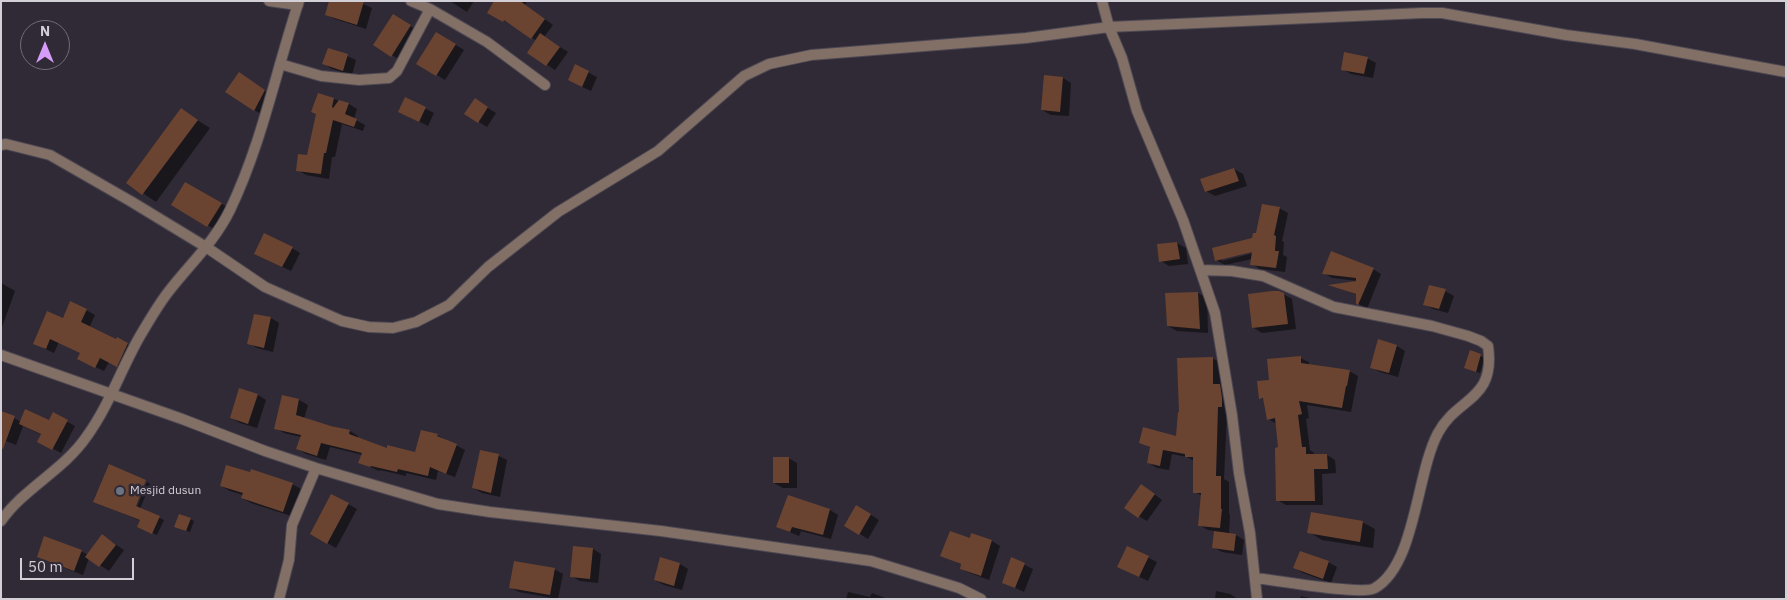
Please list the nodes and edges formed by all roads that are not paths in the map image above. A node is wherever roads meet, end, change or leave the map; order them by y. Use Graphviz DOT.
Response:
graph roads {
  1 [pos="269,1"];
  2 [pos="411,1"];
  3 [pos="1102,1"];
  4 [pos="298,3"];
  5 [pos="430,9"];
  6 [pos="1109,27"];
  7 [pos="280,64"];
  8 [pos="1786,72"];
  9 [pos="545,85"];
  10 [pos="1,145"];
  11 [pos="206,247"];
  12 [pos="1200,270"];
  13 [pos="1,355"];
  14 [pos="112,396"];
  15 [pos="316,468"];
  16 [pos="1,521"];
  17 [pos="1255,578"];
  18 [pos="279,599"];
  19 [pos="981,599"];
  20 [pos="1257,599"];
  1 -- 4 [label="street"];
  2 -- 5 [label="street"];
  3 -- 6 [label="street"];
  4 -- 7 [label="street"];
  5 -- 7 [label="street"];
  5 -- 9 [label="street"];
  6 -- 8 [label="street"];
  6 -- 11 [label="street"];
  6 -- 12 [label="street"];
  7 -- 11 [label="street"];
  10 -- 11 [label="street"];
  11 -- 14 [label="street"];
  12 -- 17 [label="street"];
  12 -- 17 [label="street"];
  13 -- 14 [label="street"];
  14 -- 15 [label="street"];
  14 -- 16 [label="street"];
  15 -- 18 [label="street"];
  15 -- 19 [label="street"];
  17 -- 20 [label="street"];
}
